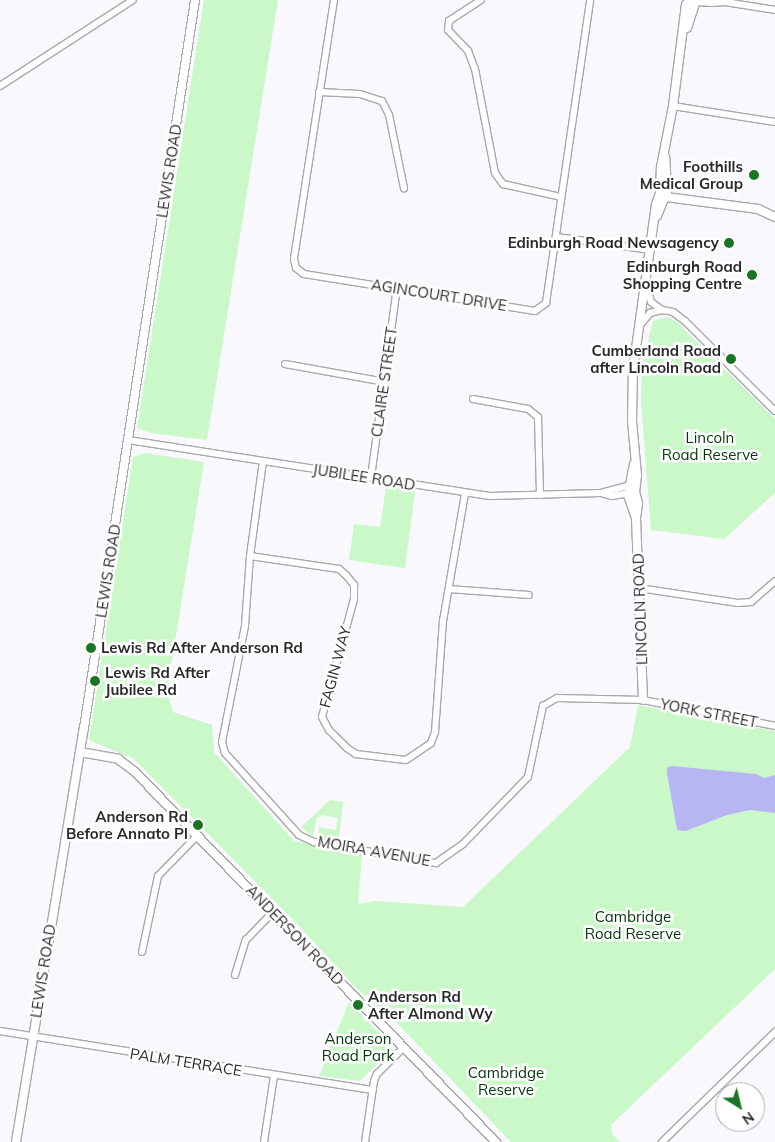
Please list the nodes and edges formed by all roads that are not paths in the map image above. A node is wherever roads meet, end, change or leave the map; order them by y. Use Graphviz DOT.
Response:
graph roads {
  1 [pos="133,0"];
  2 [pos="195,0"];
  3 [pos="334,0"];
  4 [pos="481,0"];
  5 [pos="590,0"];
  6 [pos="694,0"];
  7 [pos="723,1"];
  8 [pos="775,10"];
  9 [pos="0,86"];
  10 [pos="319,92"];
  11 [pos="673,106"];
  12 [pos="775,122"];
  13 [pos="404,188"];
  14 [pos="664,194"];
  15 [pos="561,198"];
  16 [pos="774,215"];
  17 [pos="557,237"];
  18 [pos="651,250"];
  19 [pos="646,283"];
  20 [pos="397,288"];
  21 [pos="655,308"];
  22 [pos="644,309"];
  23 [pos="639,327"];
  24 [pos="285,364"];
  25 [pos="385,382"];
  26 [pos="473,399"];
  27 [pos="775,411"];
  28 [pos="128,440"];
  29 [pos="263,461"];
  30 [pos="371,477"];
  31 [pos="630,491"];
  32 [pos="465,493"];
  33 [pos="540,495"];
  34 [pos="250,556"];
  35 [pos="775,581"];
  36 [pos="640,588"];
  37 [pos="449,589"];
  38 [pos="529,595"];
  39 [pos="643,700"];
  40 [pos="775,726"];
  41 [pos="80,752"];
  42 [pos="198,835"];
  43 [pos="272,913"];
  44 [pos="142,952"];
  45 [pos="235,976"];
  46 [pos="0,1031"];
  47 [pos="775,1032"];
  48 [pos="33,1037"];
  49 [pos="404,1047"];
  50 [pos="274,1076"];
  51 [pos="372,1090"];
  52 [pos="16,1142"];
  53 [pos="264,1142"];
  54 [pos="365,1142"];
  55 [pos="496,1142"];
  56 [pos="662,1142"];
  1 -- 9 [label="street"];
  2 -- 28 [label="street, LEWIS ROAD"];
  3 -- 10 [label="street, AGINCOURT DRIVE"];
  4 -- 15 [label="street"];
  5 -- 15 [label="street, AGINCOURT DRIVE"];
  6 -- 7 [label="street"];
  6 -- 11 [label="street, LINCOLN ROAD"];
  7 -- 8 [label="street"];
  10 -- 13 [label="street"];
  10 -- 20 [label="street, AGINCOURT DRIVE"];
  11 -- 12 [label="street"];
  11 -- 14 [label="street, LINCOLN ROAD"];
  14 -- 16 [label="street"];
  14 -- 18 [label="street, LINCOLN ROAD"];
  15 -- 17 [label="street, AGINCOURT DRIVE"];
  17 -- 18 [label="street"];
  17 -- 20 [label="street, AGINCOURT DRIVE"];
  18 -- 19 [label="street, LINCOLN ROAD"];
  19 -- 21 [label="street"];
  19 -- 22 [label="street, LINCOLN ROAD"];
  20 -- 25 [label="street, CLAIRE STREET"];
  21 -- 22 [label="street"];
  21 -- 23 [label="street"];
  21 -- 27 [label="street"];
  22 -- 23 [label="street, LINCOLN ROAD"];
  23 -- 31 [label="street, LINCOLN ROAD"];
  24 -- 25 [label="street"];
  25 -- 30 [label="street, CLAIRE STREET"];
  26 -- 33 [label="street"];
  28 -- 29 [label="street, JUBILEE ROAD"];
  28 -- 41 [label="street, LEWIS ROAD"];
  29 -- 30 [label="street, JUBILEE ROAD"];
  29 -- 34 [label="street, MOIRA AVENUE"];
  30 -- 32 [label="street, JUBILEE ROAD"];
  31 -- 33 [label="street, JUBILEE ROAD"];
  31 -- 36 [label="street, LINCOLN ROAD"];
  32 -- 33 [label="street, JUBILEE ROAD"];
  32 -- 37 [label="street, FAGIN WAY"];
  34 -- 37 [label="street, FAGIN WAY"];
  34 -- 39 [label="street, MOIRA AVENUE"];
  35 -- 36 [label="street"];
  36 -- 39 [label="street, LINCOLN ROAD"];
  37 -- 38 [label="street"];
  39 -- 40 [label="street, YORK STREET"];
  41 -- 42 [label="street, ANDERSON ROAD"];
  41 -- 48 [label="street, LEWIS ROAD"];
  42 -- 43 [label="street, ANDERSON ROAD"];
  42 -- 44 [label="street"];
  43 -- 45 [label="street"];
  43 -- 49 [label="street, ANDERSON ROAD"];
  46 -- 48 [label="street, PALM TERRACE"];
  47 -- 56 [label="street"];
  48 -- 50 [label="street, PALM TERRACE"];
  48 -- 52 [label="street, LEWIS ROAD"];
  49 -- 51 [label="street"];
  49 -- 55 [label="street, ANDERSON ROAD"];
  50 -- 51 [label="street, PALM TERRACE"];
  50 -- 53 [label="street"];
  51 -- 54 [label="street"];
}
